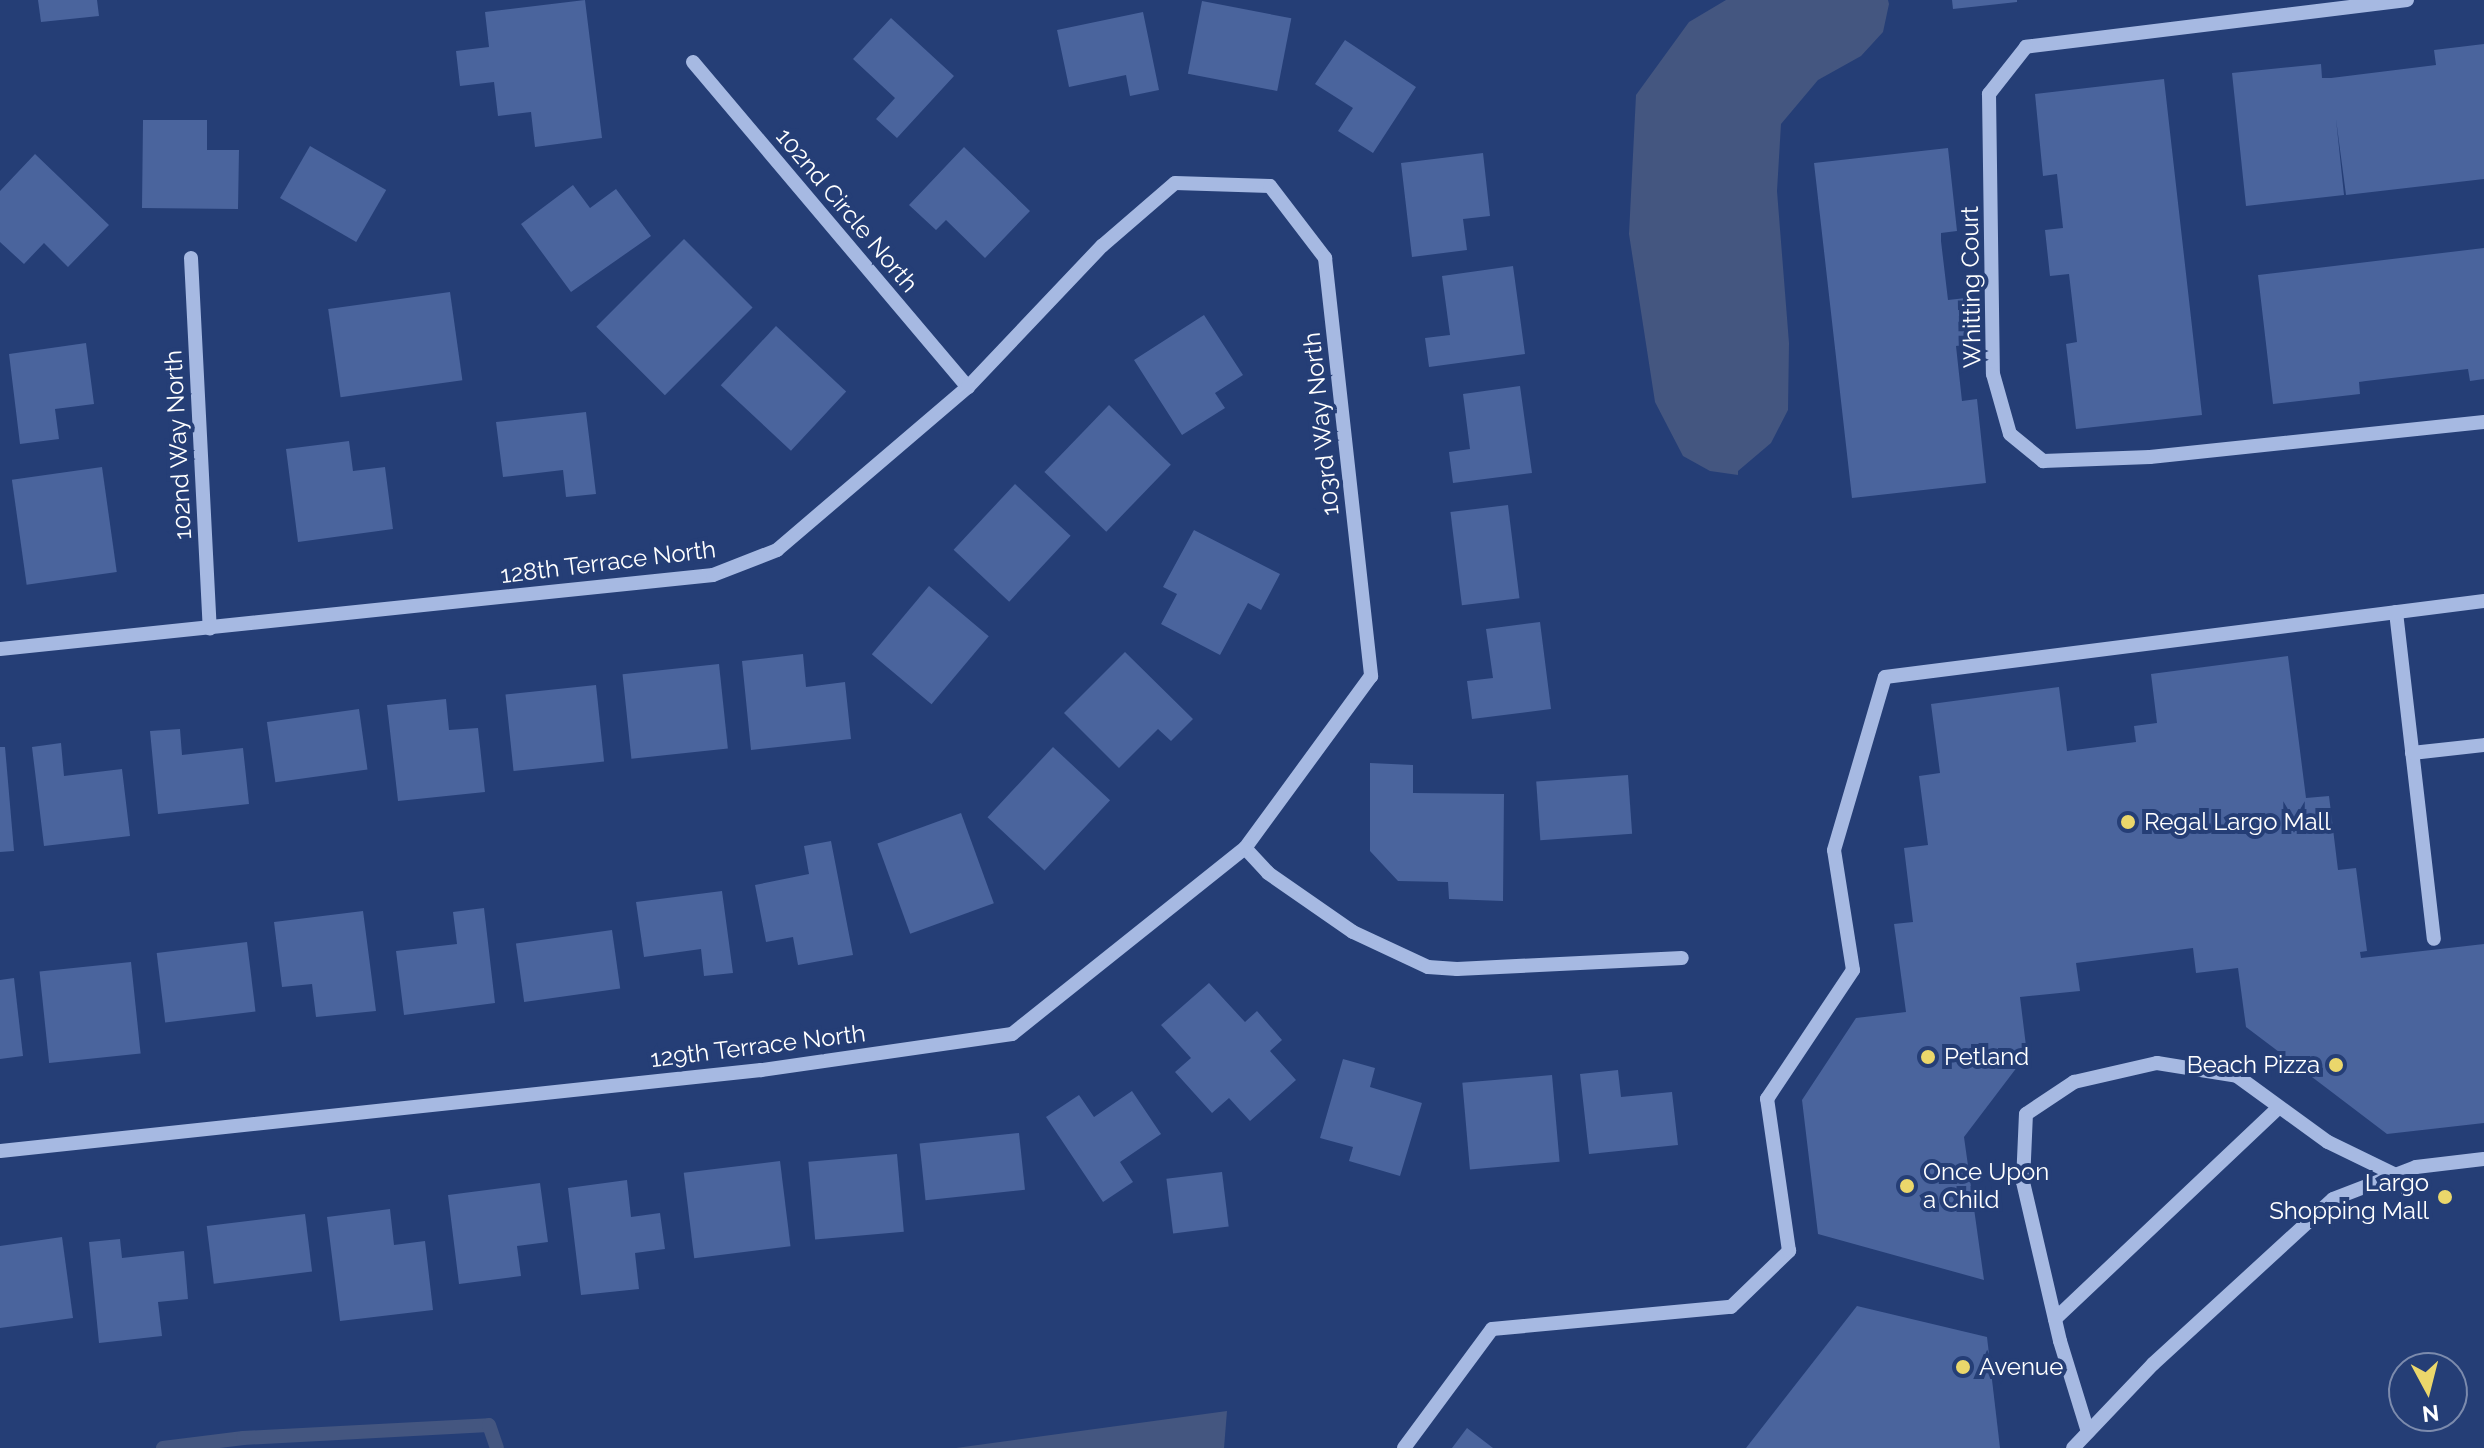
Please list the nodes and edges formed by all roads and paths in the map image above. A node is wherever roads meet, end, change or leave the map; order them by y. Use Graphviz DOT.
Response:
graph roads {
  1 [pos="2407,0"];
  2 [pos="693,62"];
  3 [pos="1270,186"];
  4 [pos="191,258"];
  5 [pos="968,387"];
  6 [pos="2484,422"];
  7 [pos="2484,601"];
  8 [pos="2396,612"];
  9 [pos="210,629"];
  10 [pos="0,649"];
  11 [pos="1371,676"];
  12 [pos="2484,745"];
  13 [pos="2412,753"];
  14 [pos="1245,848"];
  15 [pos="2434,939"];
  16 [pos="1682,958"];
  17 [pos="2279,1107"];
  18 [pos="0,1151"];
  19 [pos="2484,1159"];
  20 [pos="2396,1175"];
  21 [pos="2055,1319"];
  22 [pos="2088,1432"];
  23 [pos="1404,1448"];
  24 [pos="2073,1448"];
  1 -- 6 [label="street, Whitting Court"];
  2 -- 5 [label="street, 102nd Circle North"];
  3 -- 5 [label="street, 128th Terrace North"];
  3 -- 11 [label="street, 103rd Way North"];
  4 -- 9 [label="street, 102nd Way North"];
  5 -- 9 [label="street, 128th Terrace North"];
  7 -- 8 [label="street"];
  8 -- 13 [label="street"];
  8 -- 23 [label="street"];
  9 -- 10 [label="street, 128th Terrace North"];
  11 -- 14 [label="street, 129th Terrace North"];
  12 -- 13 [label="street"];
  13 -- 15 [label="street"];
  14 -- 16 [label="street"];
  14 -- 18 [label="street, 129th Terrace North"];
  17 -- 20 [label="street"];
  17 -- 21 [label="street"];
  17 -- 21 [label="street"];
  19 -- 20 [label="street"];
  20 -- 22 [label="street"];
  21 -- 22 [label="street"];
  22 -- 24 [label="street"];
}
